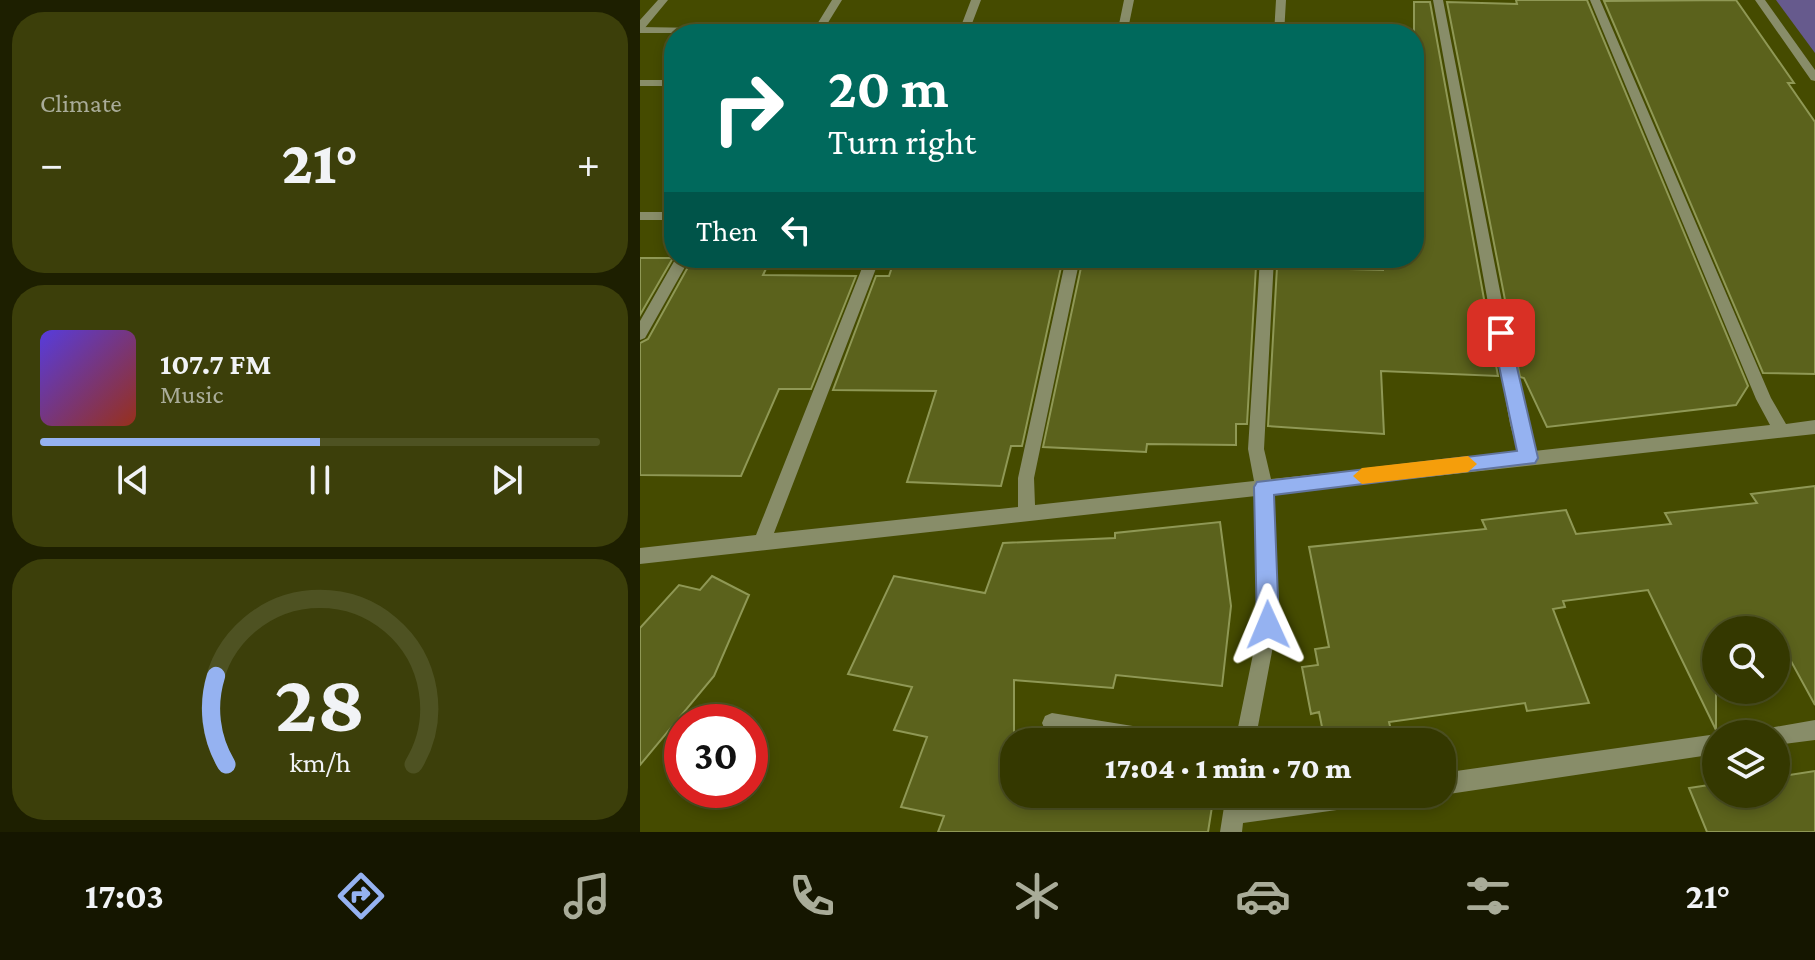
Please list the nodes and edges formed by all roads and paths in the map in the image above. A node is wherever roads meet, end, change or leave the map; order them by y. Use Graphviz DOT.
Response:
graph roads {
  1 [pos="663,0"];
  2 [pos="837,0"];
  3 [pos="976,0"];
  4 [pos="1129,0"];
  5 [pos="1281,0"];
  6 [pos="1438,0"];
  7 [pos="1595,0"];
  8 [pos="1760,0"];
  9 [pos="822,24"];
  10 [pos="967,24"];
  11 [pos="1124,24"];
  12 [pos="1280,24"];
  13 [pos="640,29"];
  14 [pos="664,30"];
  15 [pos="1815,78"];
  16 [pos="640,83"];
  17 [pos="664,83"];
  18 [pos="640,216"];
  19 [pos="664,216"];
  20 [pos="677,268"];
  21 [pos="869,268"];
  22 [pos="1071,268"];
  23 [pos="1266,268"];
  24 [pos="640,334"];
  25 [pos="1815,427"];
  26 [pos="1781,430"];
  27 [pos="1528,458"];
  28 [pos="1264,487"];
  29 [pos="1027,511"];
  30 [pos="762,542"];
  31 [pos="640,556"];
  32 [pos="1052,723"];
  33 [pos="1083,728"];
  34 [pos="1248,728"];
  35 [pos="1815,730"];
  36 [pos="1790,733"];
  37 [pos="1702,746"];
  38 [pos="1456,782"];
  39 [pos="1271,808"];
  40 [pos="1234,813"];
  1 -- 13 [label="street"];
  2 -- 9 [label="street"];
  3 -- 10 [label="street"];
  4 -- 11 [label="street"];
  5 -- 12 [label="street"];
  6 -- 27 [label="street"];
  7 -- 26 [label="street"];
  8 -- 15 [label="street"];
  13 -- 14 [label="street"];
  16 -- 17 [label="street"];
  18 -- 19 [label="street"];
  20 -- 24 [label="street"];
  21 -- 30 [label="street"];
  22 -- 29 [label="street"];
  23 -- 28 [label="street"];
  25 -- 26 [label="street"];
  26 -- 27 [label="street"];
  27 -- 28 [label="street"];
  28 -- 29 [label="street"];
  28 -- 34 [label="street"];
  29 -- 30 [label="street"];
  30 -- 31 [label="street"];
  32 -- 33 [label="street"];
  35 -- 36 [label="street"];
  37 -- 38 [label="street"];
  39 -- 40 [label="street"];
}
